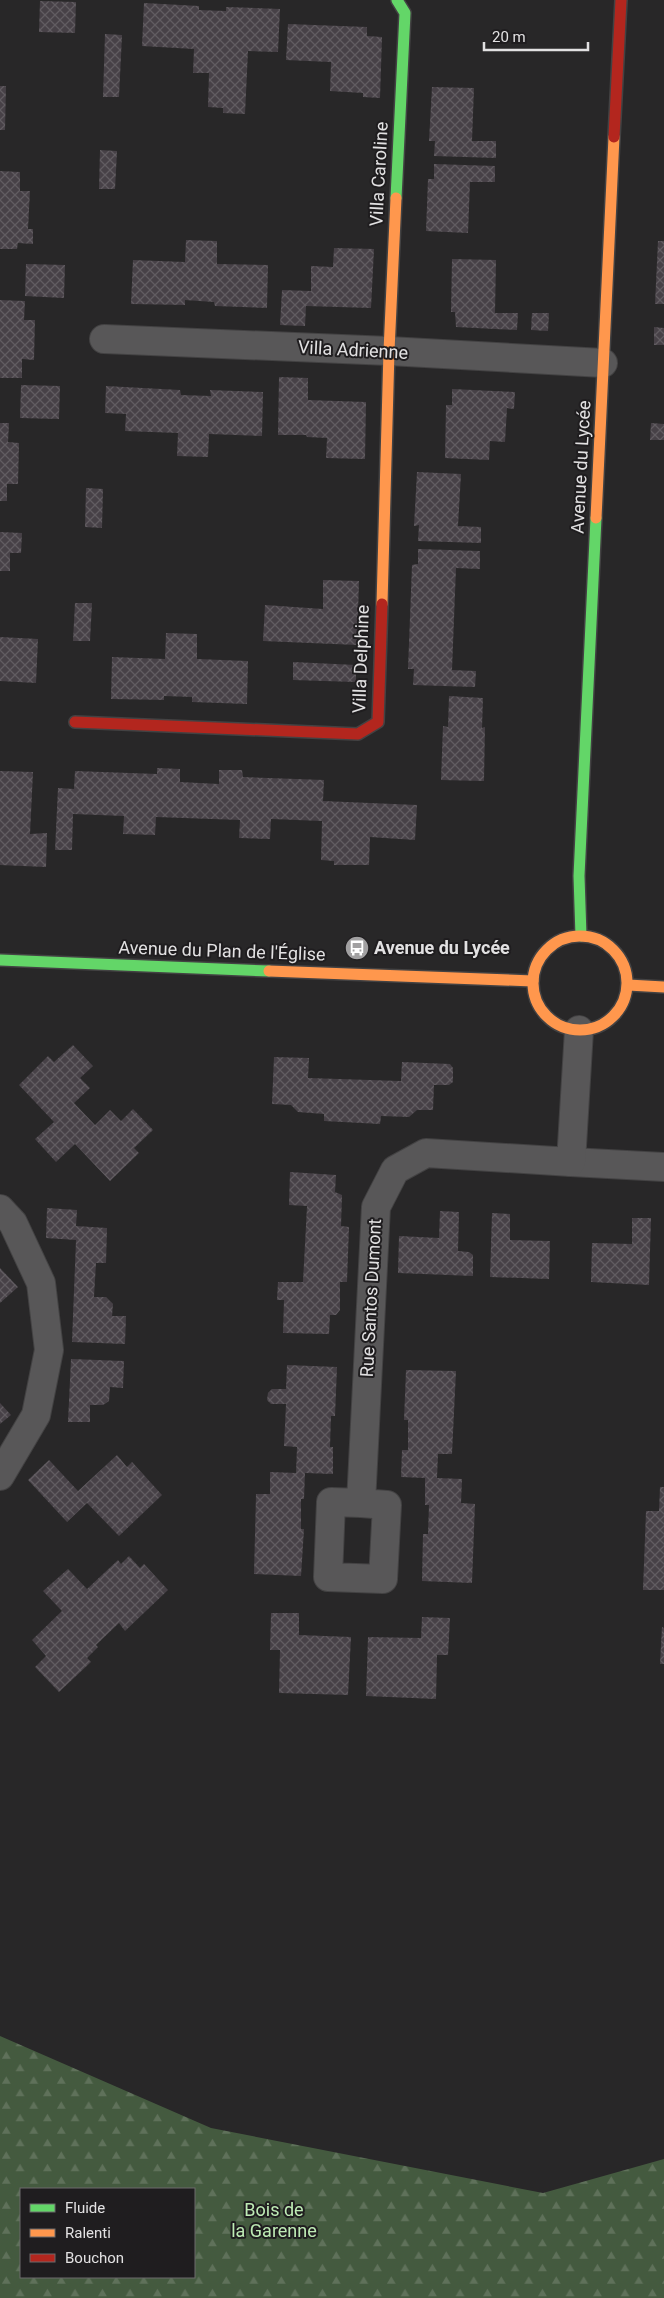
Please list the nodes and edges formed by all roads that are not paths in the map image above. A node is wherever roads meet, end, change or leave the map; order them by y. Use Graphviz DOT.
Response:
graph roads {
  1 [pos="397,0"];
  2 [pos="621,0"];
  3 [pos="104,339"];
  4 [pos="389,351"];
  5 [pos="603,363"];
  6 [pos="75,722"];
  7 [pos="581,936"];
  8 [pos="0,960"];
  9 [pos="533,981"];
  10 [pos="628,985"];
  11 [pos="664,987"];
  12 [pos="579,1030"];
  13 [pos="571,1162"];
  14 [pos="664,1166"];
  15 [pos="0,1209"];
  16 [pos="0,1476"];
  17 [pos="360,1503"];
  1 -- 4 [label="street, Villa Caroline"];
  2 -- 5 [label="street, Avenue du Lycée"];
  3 -- 4 [label="street, Villa Adrienne"];
  4 -- 5 [label="street, Villa Adrienne"];
  4 -- 6 [label="street, Villa Delphine"];
  5 -- 7 [label="street, Avenue du Lycée"];
  7 -- 9 [label="street"];
  7 -- 10 [label="street"];
  8 -- 9 [label="street, Avenue du Plan de l'Église"];
  9 -- 12 [label="street"];
  10 -- 11 [label="street"];
  10 -- 12 [label="street"];
  12 -- 13 [label="street"];
  13 -- 14 [label="street, Rue Santos Dumont"];
  13 -- 17 [label="street, Rue Santos Dumont"];
  15 -- 16 [label="street"];
}
